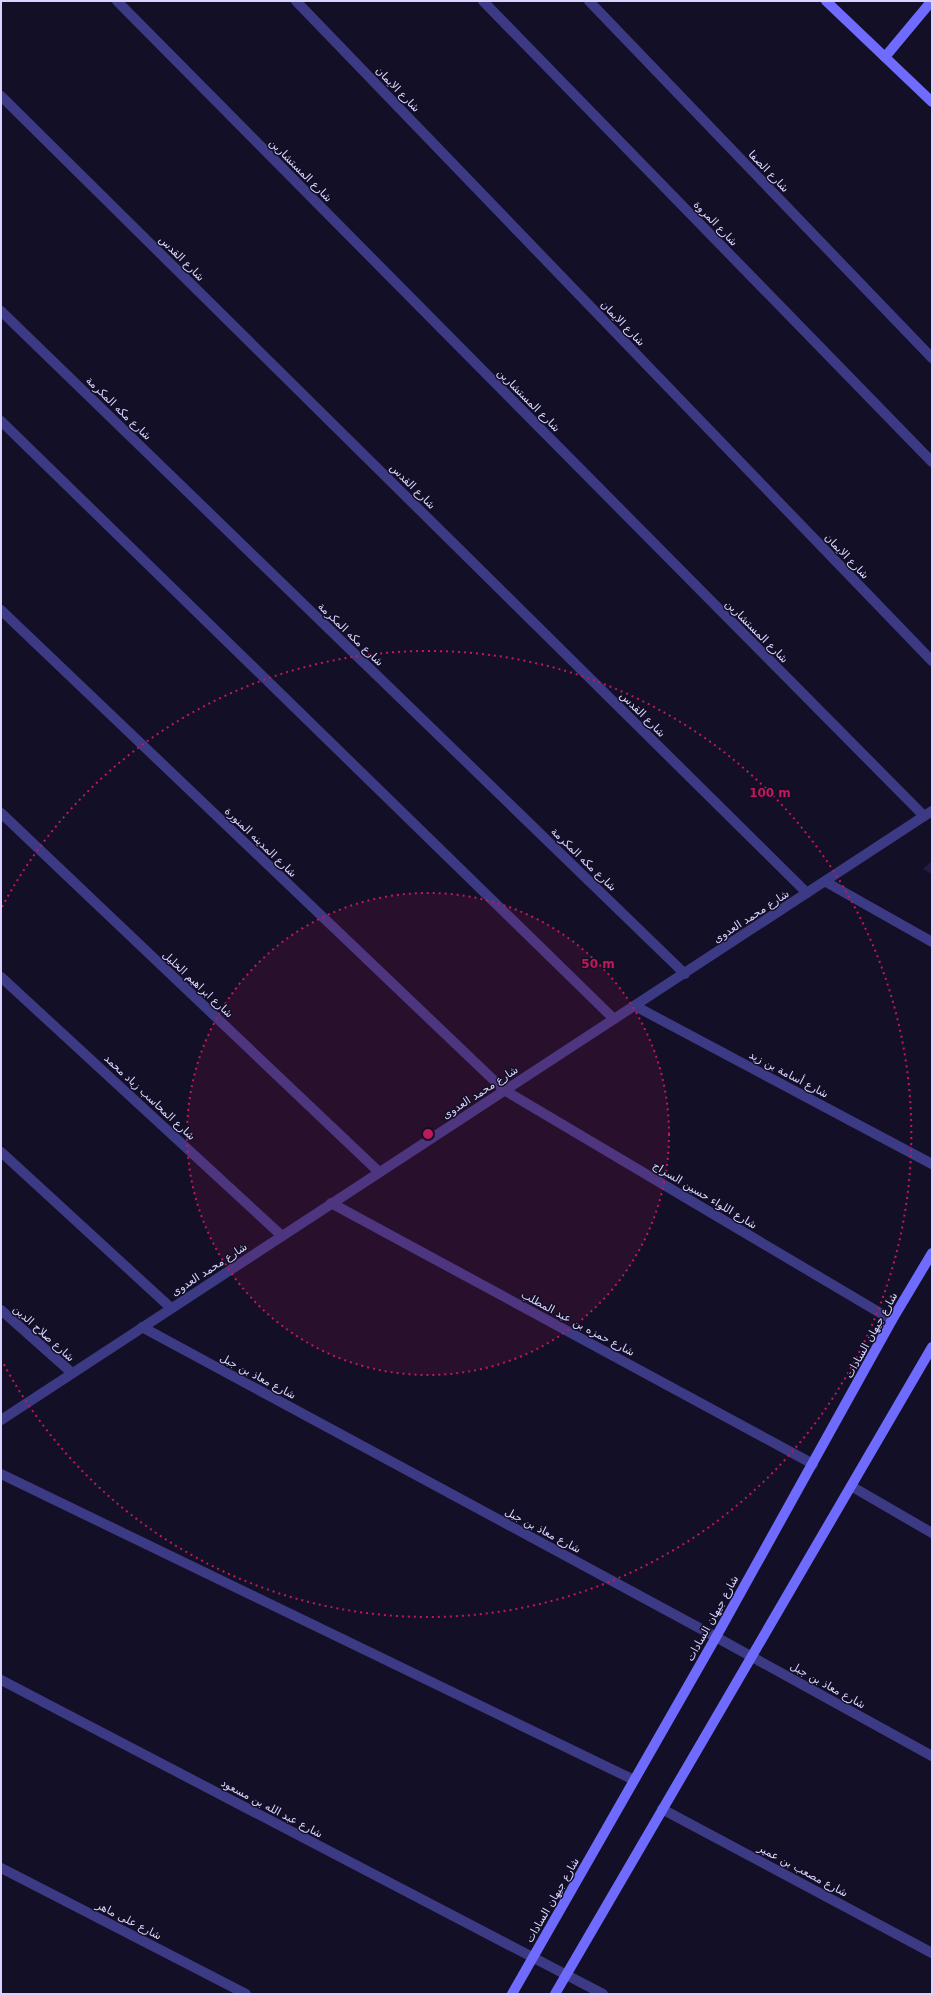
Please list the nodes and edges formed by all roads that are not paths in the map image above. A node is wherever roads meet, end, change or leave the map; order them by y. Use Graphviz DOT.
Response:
graph roads {
  1 [pos="118,1"];
  2 [pos="296,1"];
  3 [pos="483,1"];
  4 [pos="590,1"];
  5 [pos="826,1"];
  6 [pos="930,2"];
  7 [pos="885,57"];
  8 [pos="1,96"];
  9 [pos="932,102"];
  10 [pos="1,311"];
  11 [pos="932,358"];
  12 [pos="1,421"];
  13 [pos="932,462"];
  14 [pos="1,610"];
  15 [pos="932,661"];
  16 [pos="1,813"];
  17 [pos="928,814"];
  18 [pos="826,882"];
  19 [pos="807,894"];
  20 [pos="932,942"];
  21 [pos="685,974"];
  22 [pos="1,977"];
  23 [pos="635,1006"];
  24 [pos="614,1019"];
  25 [pos="504,1090"];
  26 [pos="1,1152"];
  27 [pos="932,1164"];
  28 [pos="379,1172"];
  29 [pos="331,1203"];
  30 [pos="282,1236"];
  31 [pos="932,1253"];
  32 [pos="171,1308"];
  33 [pos="1,1310"];
  34 [pos="892,1320"];
  35 [pos="142,1327"];
  36 [pos="932,1347"];
  37 [pos="929,1359"];
  38 [pos="72,1373"];
  39 [pos="1,1420"];
  40 [pos="813,1464"];
  41 [pos="1,1474"];
  42 [pos="850,1486"];
  43 [pos="932,1533"];
  44 [pos="716,1636"];
  45 [pos="751,1656"];
  46 [pos="1,1680"];
  47 [pos="932,1756"];
  48 [pos="634,1780"];
  49 [pos="662,1810"];
  50 [pos="1,1868"];
  51 [pos="932,1952"];
  52 [pos="532,1958"];
  53 [pos="566,1975"];
  54 [pos="246,1994"];
  55 [pos="512,1994"];
  56 [pos="555,1994"];
  57 [pos="603,1994"];
  1 -- 17 [label="street, شارع المستشارين"];
  2 -- 15 [label="street, شارع الايمان"];
  3 -- 13 [label="street, شارع المروة"];
  4 -- 11 [label="street, شارع الصفا"];
  5 -- 7 [label="main road"];
  6 -- 7 [label="main road"];
  7 -- 9 [label="main road"];
  8 -- 19 [label="street, شارع القدس"];
  10 -- 21 [label="street, شارع مكه المكرمة"];
  12 -- 24 [label="street"];
  14 -- 25 [label="street, شارع المدينه المنورة"];
  16 -- 28 [label="street, شارع ابراهيم الخليل"];
  17 -- 18 [label="street, شارع محمد العدوى"];
  18 -- 19 [label="street, شارع محمد العدوى"];
  18 -- 20 [label="street"];
  19 -- 21 [label="street, شارع محمد العدوى"];
  21 -- 23 [label="street, شارع محمد العدوى"];
  22 -- 30 [label="street, شارع المحاسب زياد محمد"];
  23 -- 24 [label="street, شارع محمد العدوى"];
  23 -- 27 [label="street, شارع أسامة بن زيد"];
  24 -- 25 [label="street, شارع محمد العدوى"];
  25 -- 28 [label="street, شارع محمد العدوى"];
  25 -- 34 [label="street, شارع اللواء حسين السراج"];
  26 -- 32 [label="street"];
  28 -- 29 [label="street, شارع محمد العدوى"];
  29 -- 30 [label="street, شارع محمد العدوى"];
  29 -- 40 [label="street, شارع حمزه بن عبد المطلب"];
  30 -- 32 [label="street, شارع محمد العدوى"];
  31 -- 34 [label="main road, شارع جيهان السادات"];
  32 -- 35 [label="street, شارع محمد العدوى"];
  33 -- 38 [label="street, شارع صلاح الدين"];
  34 -- 40 [label="main road, شارع جيهان السادات"];
  35 -- 38 [label="street, شارع محمد العدوى"];
  35 -- 44 [label="street, شارع معاذ بن جبل"];
  36 -- 37 [label="main road"];
  37 -- 42 [label="main road"];
  38 -- 39 [label="street, شارع محمد العدوى"];
  40 -- 44 [label="main road, شارع جيهان السادات"];
  41 -- 48 [label="street"];
  42 -- 43 [label="street"];
  42 -- 45 [label="main road"];
  44 -- 45 [label="street, شارع معاذ بن جبل"];
  44 -- 48 [label="main road, شارع جيهان السادات"];
  45 -- 47 [label="street, شارع معاذ بن جبل"];
  45 -- 49 [label="main road"];
  46 -- 52 [label="street, شارع عبد الله بن مسعود"];
  48 -- 52 [label="main road, شارع جيهان السادات"];
  49 -- 51 [label="street, شارع مصعب بن عمير"];
  49 -- 53 [label="main road"];
  50 -- 54 [label="street, شارع على ماهر"];
  52 -- 53 [label="street, شارع عبد الله بن مسعود"];
  52 -- 55 [label="main road, شارع جيهان السادات"];
  53 -- 56 [label="main road"];
  53 -- 57 [label="street, شارع عبد الله بن مسعود"];
}
